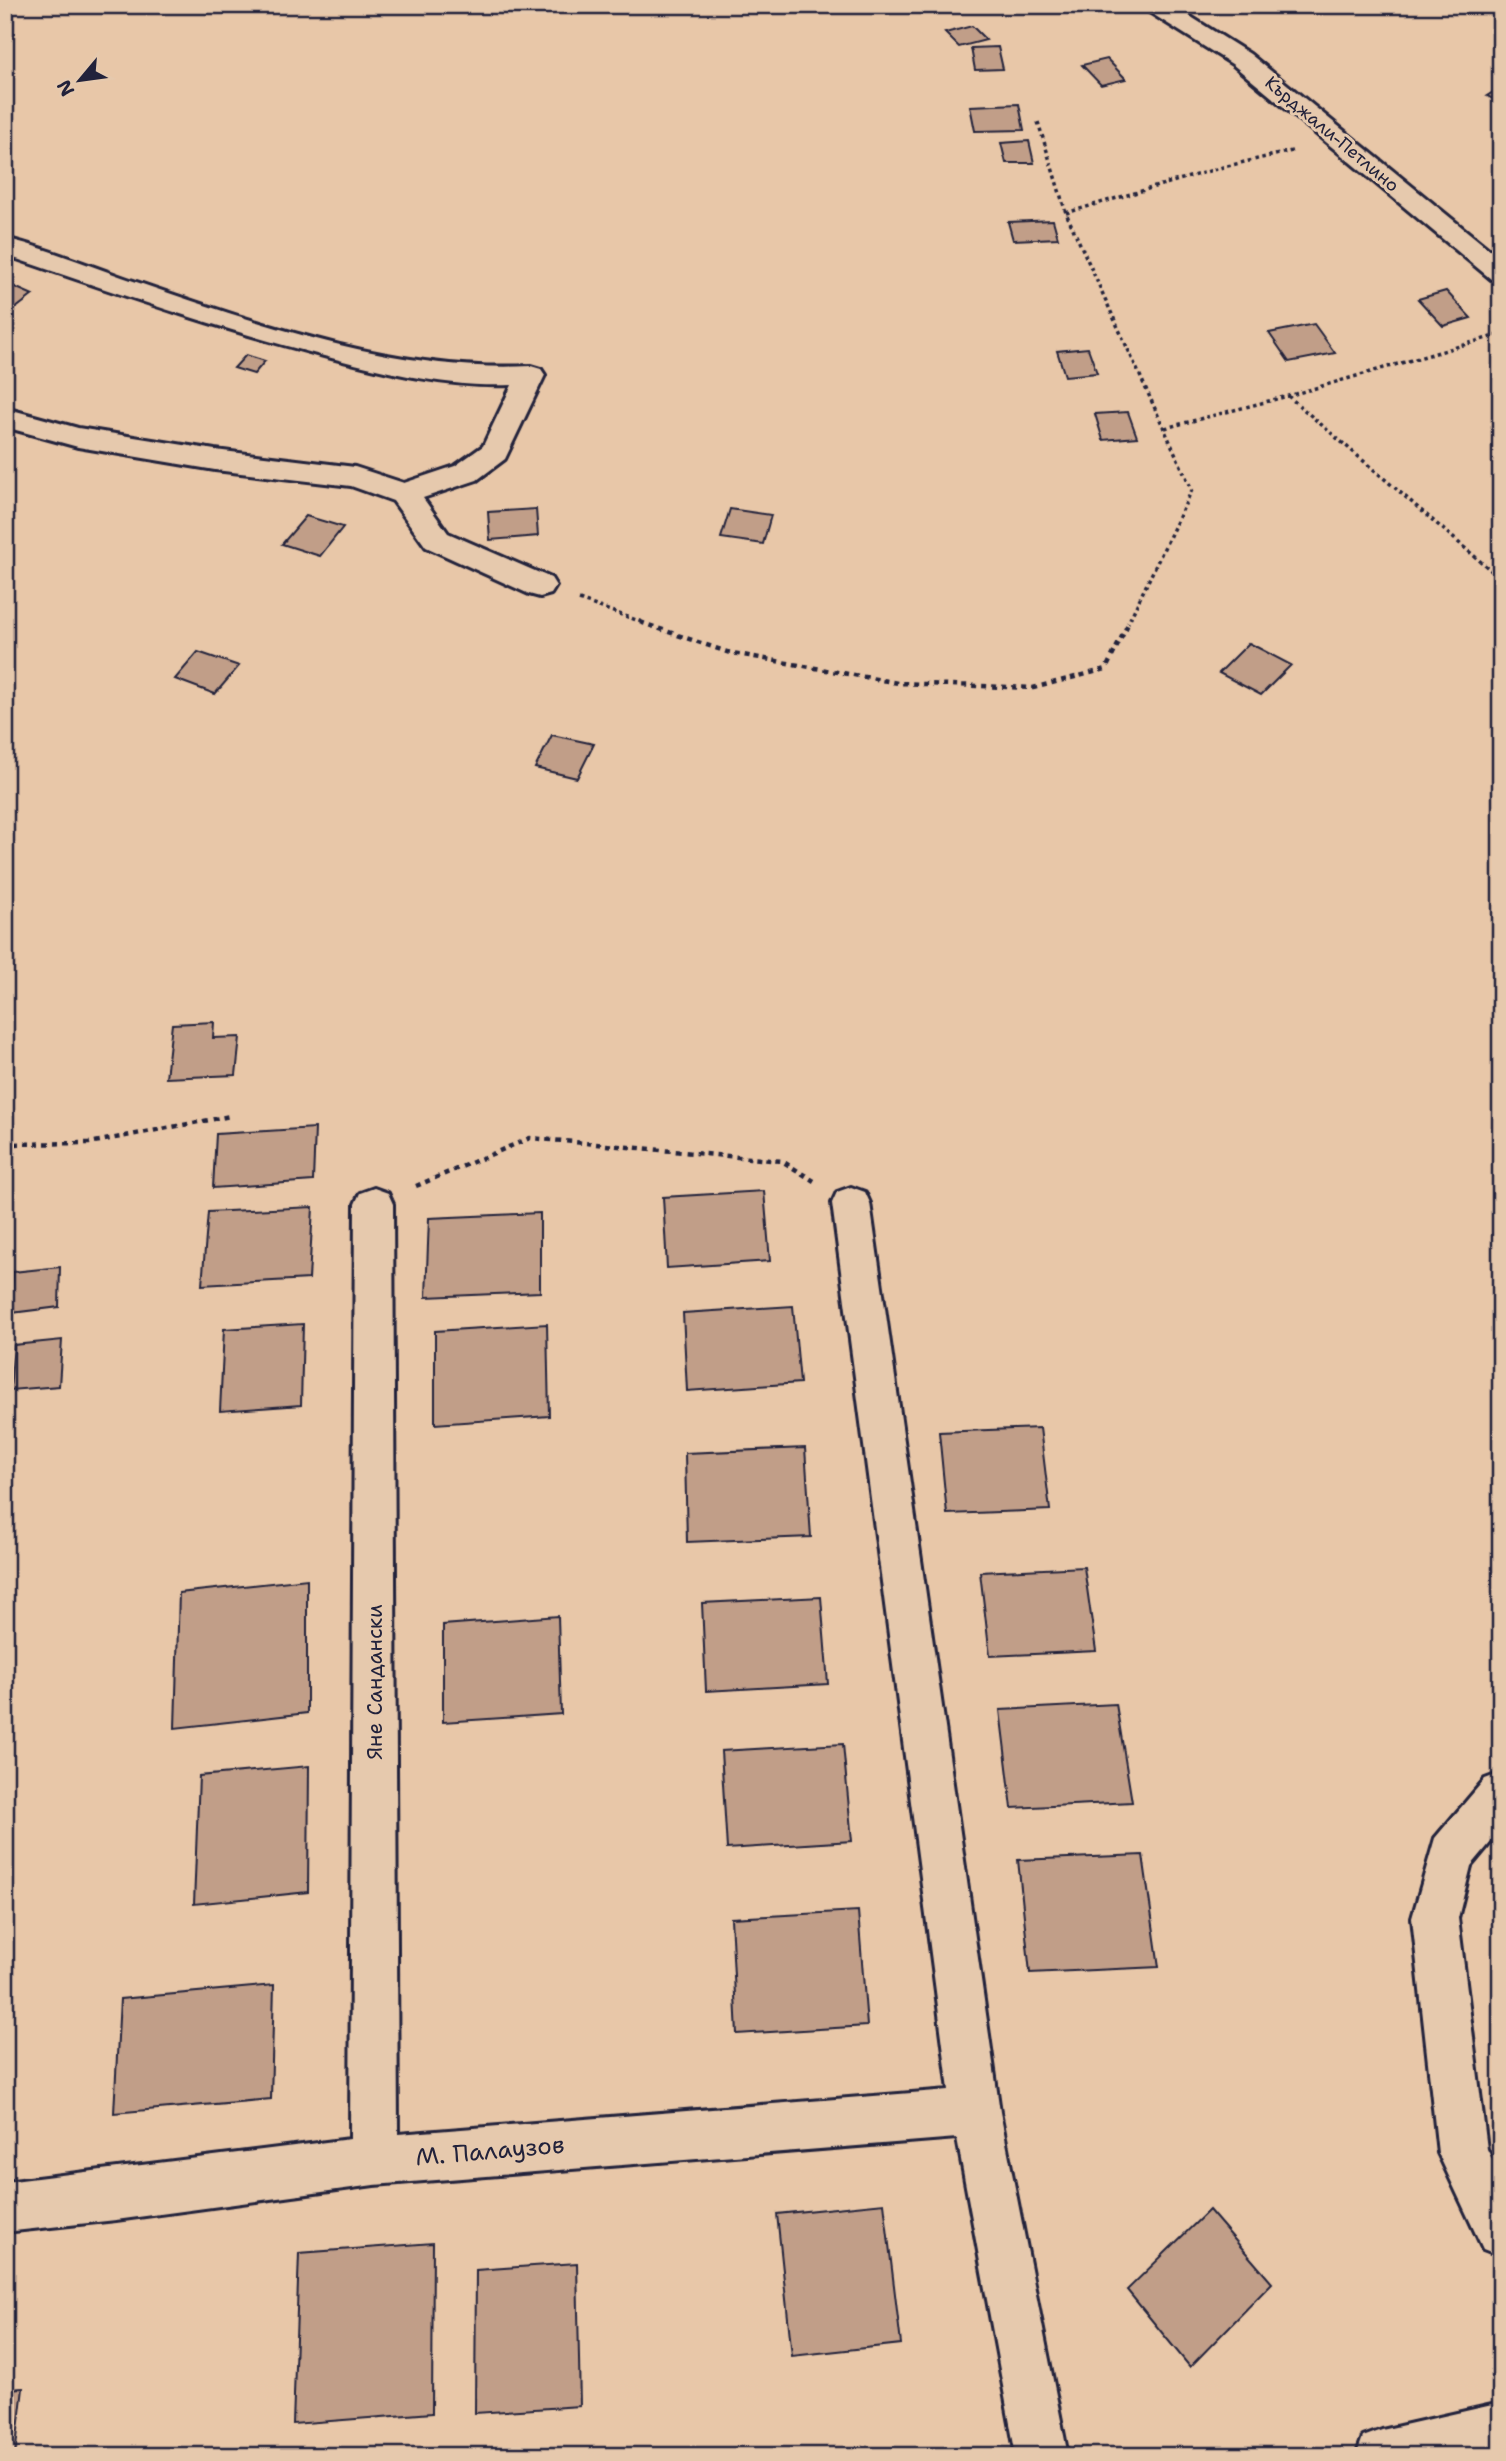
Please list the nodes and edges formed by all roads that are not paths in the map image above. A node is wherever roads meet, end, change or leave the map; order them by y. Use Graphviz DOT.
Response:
graph roads {
  1 [pos="1155,5"];
  2 [pos="5,246"];
  3 [pos="1501,274"];
  4 [pos="5,417"];
  5 [pos="404,494"];
  6 [pos="540,586"];
  7 [pos="851,1203"];
  8 [pos="374,1204"];
  9 [pos="1501,1795"];
  10 [pos="976,2112"];
  11 [pos="374,2160"];
  12 [pos="5,2207"];
  13 [pos="1501,2231"];
  14 [pos="1501,2429"];
  15 [pos="1042,2456"];
  16 [pos="1382,2456"];
  1 -- 3 [label="street, Кърджали-Петлино"];
  2 -- 5 [label="street"];
  4 -- 5 [label="street"];
  5 -- 6 [label="street"];
  7 -- 10 [label="street"];
  8 -- 11 [label="street, Яне Сандански"];
  9 -- 13 [label="street"];
  10 -- 11 [label="street, М. Палаузов"];
  10 -- 15 [label="street"];
  11 -- 12 [label="street, М. Палаузов"];
  14 -- 16 [label="street"];
}
